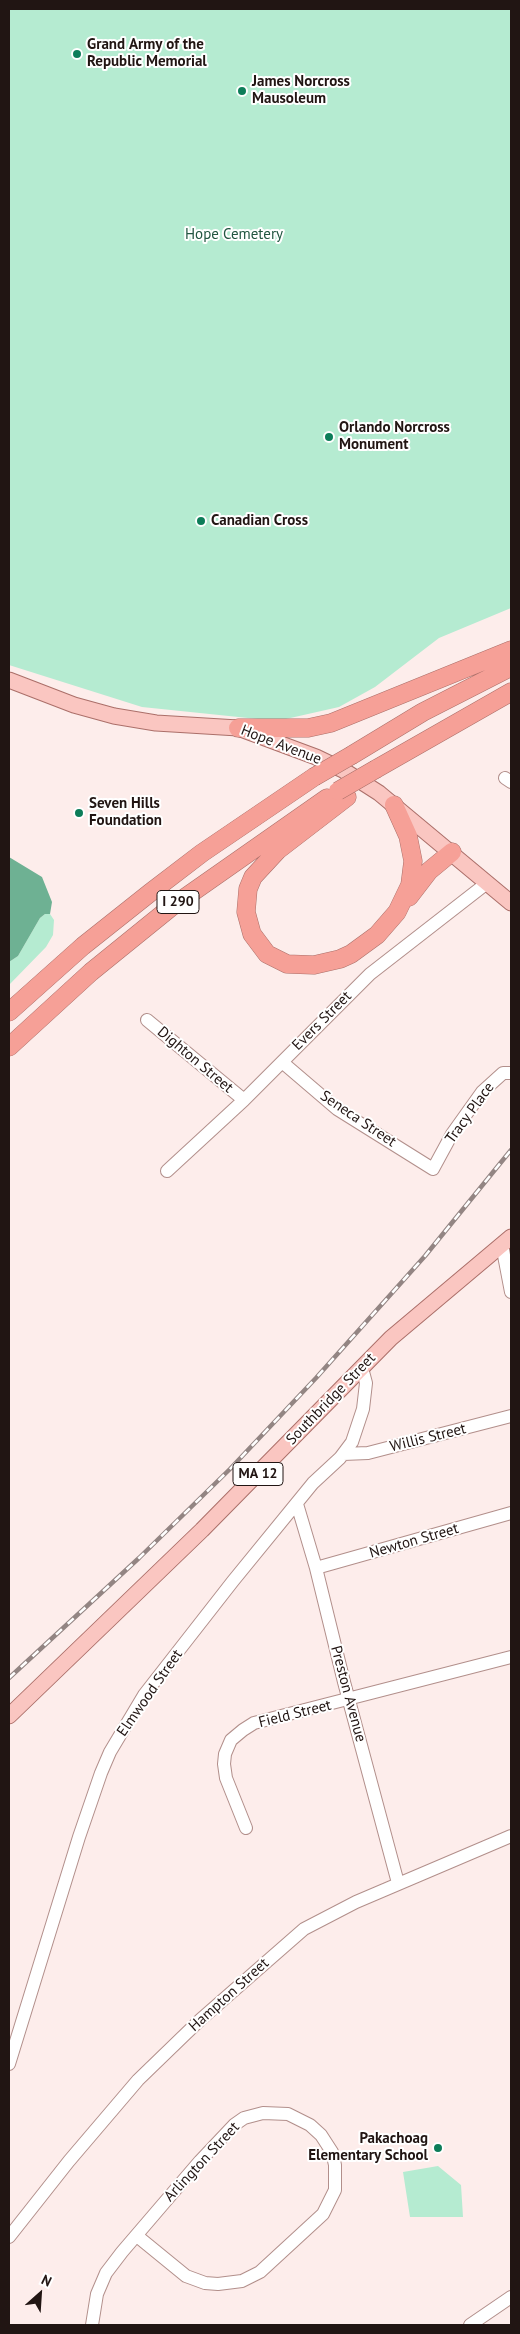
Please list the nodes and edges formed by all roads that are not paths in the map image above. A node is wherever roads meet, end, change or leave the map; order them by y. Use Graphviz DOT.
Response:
graph roads {
  1 [pos="511,650"];
  2 [pos="511,667"];
  3 [pos="9,680"];
  4 [pos="511,692"];
  5 [pos="238,728"];
  6 [pos="342,794"];
  7 [pos="394,805"];
  8 [pos="452,852"];
  9 [pos="487,883"];
  10 [pos="511,903"];
  11 [pos="397,912"];
  12 [pos="9,1012"];
  13 [pos="147,1020"];
  14 [pos="9,1047"];
  15 [pos="282,1062"];
  16 [pos="511,1074"];
  17 [pos="244,1100"];
  18 [pos="436,1164"];
  19 [pos="167,1171"];
  20 [pos="507,1241"];
  21 [pos="511,1292"];
  22 [pos="362,1368"];
  23 [pos="511,1416"];
  24 [pos="343,1454"];
  25 [pos="297,1504"];
  26 [pos="511,1513"];
  27 [pos="316,1568"];
  28 [pos="511,1657"];
  29 [pos="349,1700"];
  30 [pos="9,1716"];
  31 [pos="246,1828"];
  32 [pos="511,1836"];
  33 [pos="398,1883"];
  34 [pos="9,2064"];
  35 [pos="9,2236"];
  36 [pos="137,2236"];
  37 [pos="511,2297"];
  38 [pos="92,2325"];
  39 [pos="470,2325"];
  1 -- 5 [label="highway"];
  2 -- 12 [label="highway, I 290, bridge"];
  3 -- 5 [label="main road, Hope Avenue"];
  4 -- 6 [label="highway, I 290, bridge"];
  5 -- 7 [label="main road, Hope Avenue"];
  6 -- 11 [label="highway"];
  6 -- 14 [label="highway, I 290"];
  7 -- 8 [label="main road, Hope Avenue"];
  7 -- 11 [label="highway"];
  8 -- 9 [label="main road, Hope Avenue"];
  8 -- 11 [label="highway"];
  9 -- 10 [label="main road, Hope Avenue"];
  9 -- 15 [label="street, Evers Street"];
  13 -- 17 [label="street, Dighton Street"];
  15 -- 17 [label="street, Evers Street"];
  15 -- 18 [label="street, Seneca Street"];
  16 -- 18 [label="street, Tracy Place"];
  17 -- 19 [label="street, Evers Street"];
  20 -- 21 [label="street"];
  20 -- 22 [label="main road, Southbridge Street / MA 12"];
  22 -- 24 [label="street, Elmwood Street"];
  22 -- 30 [label="main road, Southbridge Street / MA 12"];
  23 -- 24 [label="street, Willis Street"];
  24 -- 25 [label="street, Elmwood Street"];
  25 -- 27 [label="street, Preston Avenue"];
  25 -- 34 [label="street, Elmwood Street"];
  26 -- 27 [label="street, Newton Street"];
  27 -- 29 [label="street, Preston Avenue"];
  28 -- 29 [label="street, Field Street"];
  29 -- 31 [label="street, Field Street"];
  29 -- 33 [label="street, Preston Avenue"];
  32 -- 33 [label="street, Hampton Street"];
  33 -- 35 [label="street, Hampton Street"];
  36 -- 36 [label="street, Arlington Street"];
  36 -- 38 [label="street, Arlington Street"];
  37 -- 39 [label="street"];
}
